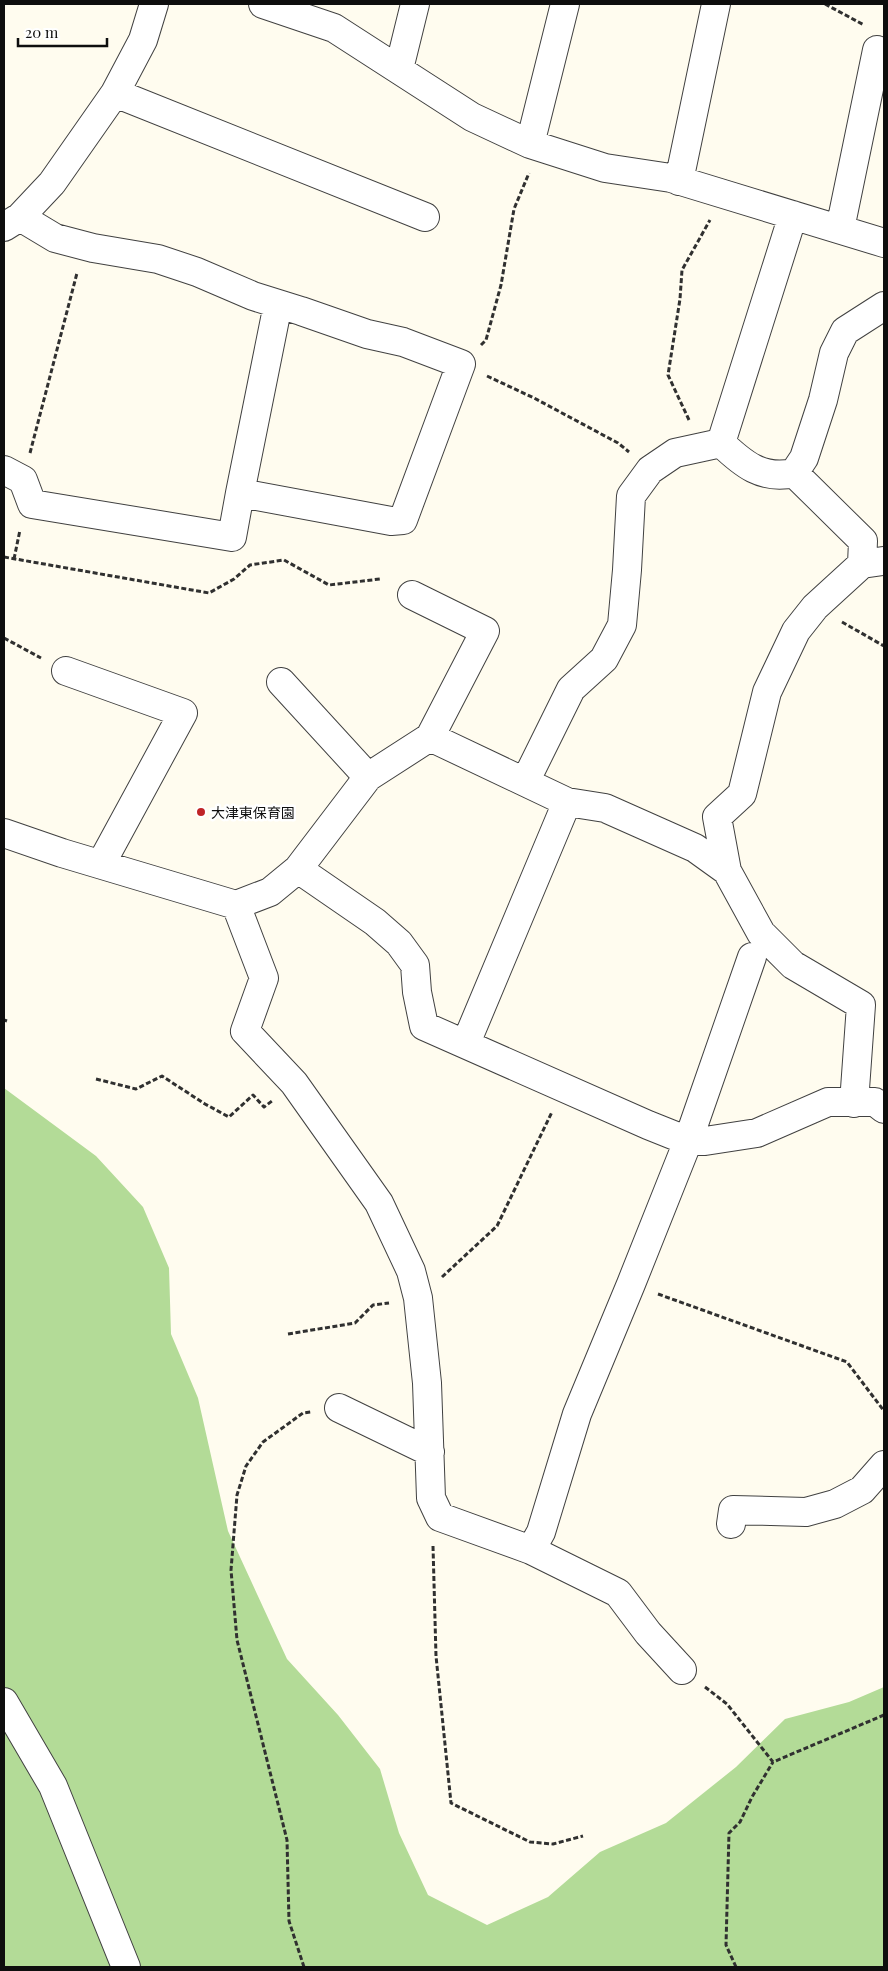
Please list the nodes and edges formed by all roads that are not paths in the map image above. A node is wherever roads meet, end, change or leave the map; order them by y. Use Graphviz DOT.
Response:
graph roads {
  1 [pos="154,4"];
  2 [pos="263,4"];
  3 [pos="415,4"];
  4 [pos="565,4"];
  5 [pos="716,4"];
  6 [pos="873,39"];
  7 [pos="399,69"];
  8 [pos="115,93"];
  9 [pos="535,146"];
  10 [pos="679,181"];
  11 [pos="793,215"];
  12 [pos="425,218"];
  13 [pos="12,222"];
  14 [pos="840,229"];
  15 [pos="884,242"];
  16 [pos="278,304"];
  17 [pos="884,306"];
  18 [pos="711,444"];
  19 [pos="794,473"];
  20 [pos="13,475"];
  21 [pos="240,493"];
  22 [pos="873,562"];
  23 [pos="412,594"];
  24 [pos="66,671"];
  25 [pos="281,682"];
  26 [pos="430,737"];
  27 [pos="368,776"];
  28 [pos="525,782"];
  29 [pos="568,802"];
  30 [pos="4,834"];
  31 [pos="101,864"];
  32 [pos="298,869"];
  33 [pos="727,871"];
  34 [pos="236,905"];
  35 [pos="752,957"];
  36 [pos="466,1043"];
  37 [pos="854,1103"];
  38 [pos="884,1109"];
  39 [pos="688,1141"];
  40 [pos="339,1408"];
  41 [pos="430,1452"];
  42 [pos="884,1465"];
  43 [pos="731,1524"];
  44 [pos="531,1550"];
  45 [pos="682,1670"];
  46 [pos="4,1702"];
  47 [pos="126,1967"];
  1 -- 8 [label="street"];
  2 -- 7 [label="street"];
  3 -- 7 [label="street"];
  4 -- 9 [label="street"];
  5 -- 10 [label="street"];
  6 -- 14 [label="street"];
  7 -- 9 [label="street"];
  8 -- 12 [label="street"];
  8 -- 13 [label="street"];
  9 -- 10 [label="street"];
  10 -- 11 [label="street"];
  11 -- 14 [label="street"];
  11 -- 18 [label="street"];
  13 -- 16 [label="street"];
  14 -- 15 [label="street"];
  16 -- 21 [label="street"];
  16 -- 21 [label="street"];
  17 -- 19 [label="street"];
  18 -- 19 [label="street"];
  18 -- 28 [label="street"];
  19 -- 22 [label="street"];
  20 -- 21 [label="street"];
  22 -- 33 [label="street"];
  23 -- 26 [label="street"];
  24 -- 31 [label="street"];
  25 -- 27 [label="street"];
  26 -- 27 [label="street"];
  26 -- 28 [label="street"];
  27 -- 32 [label="street"];
  28 -- 29 [label="street"];
  29 -- 33 [label="street"];
  29 -- 36 [label="street"];
  30 -- 31 [label="street"];
  31 -- 34 [label="street"];
  32 -- 34 [label="street"];
  32 -- 36 [label="street"];
  33 -- 37 [label="street"];
  34 -- 41 [label="street"];
  35 -- 39 [label="street"];
  36 -- 39 [label="street"];
  37 -- 38 [label="street"];
  37 -- 39 [label="street"];
  39 -- 44 [label="street"];
  40 -- 41 [label="street"];
  41 -- 44 [label="street"];
  42 -- 43 [label="street"];
  44 -- 45 [label="street"];
  46 -- 47 [label="street"];
}
